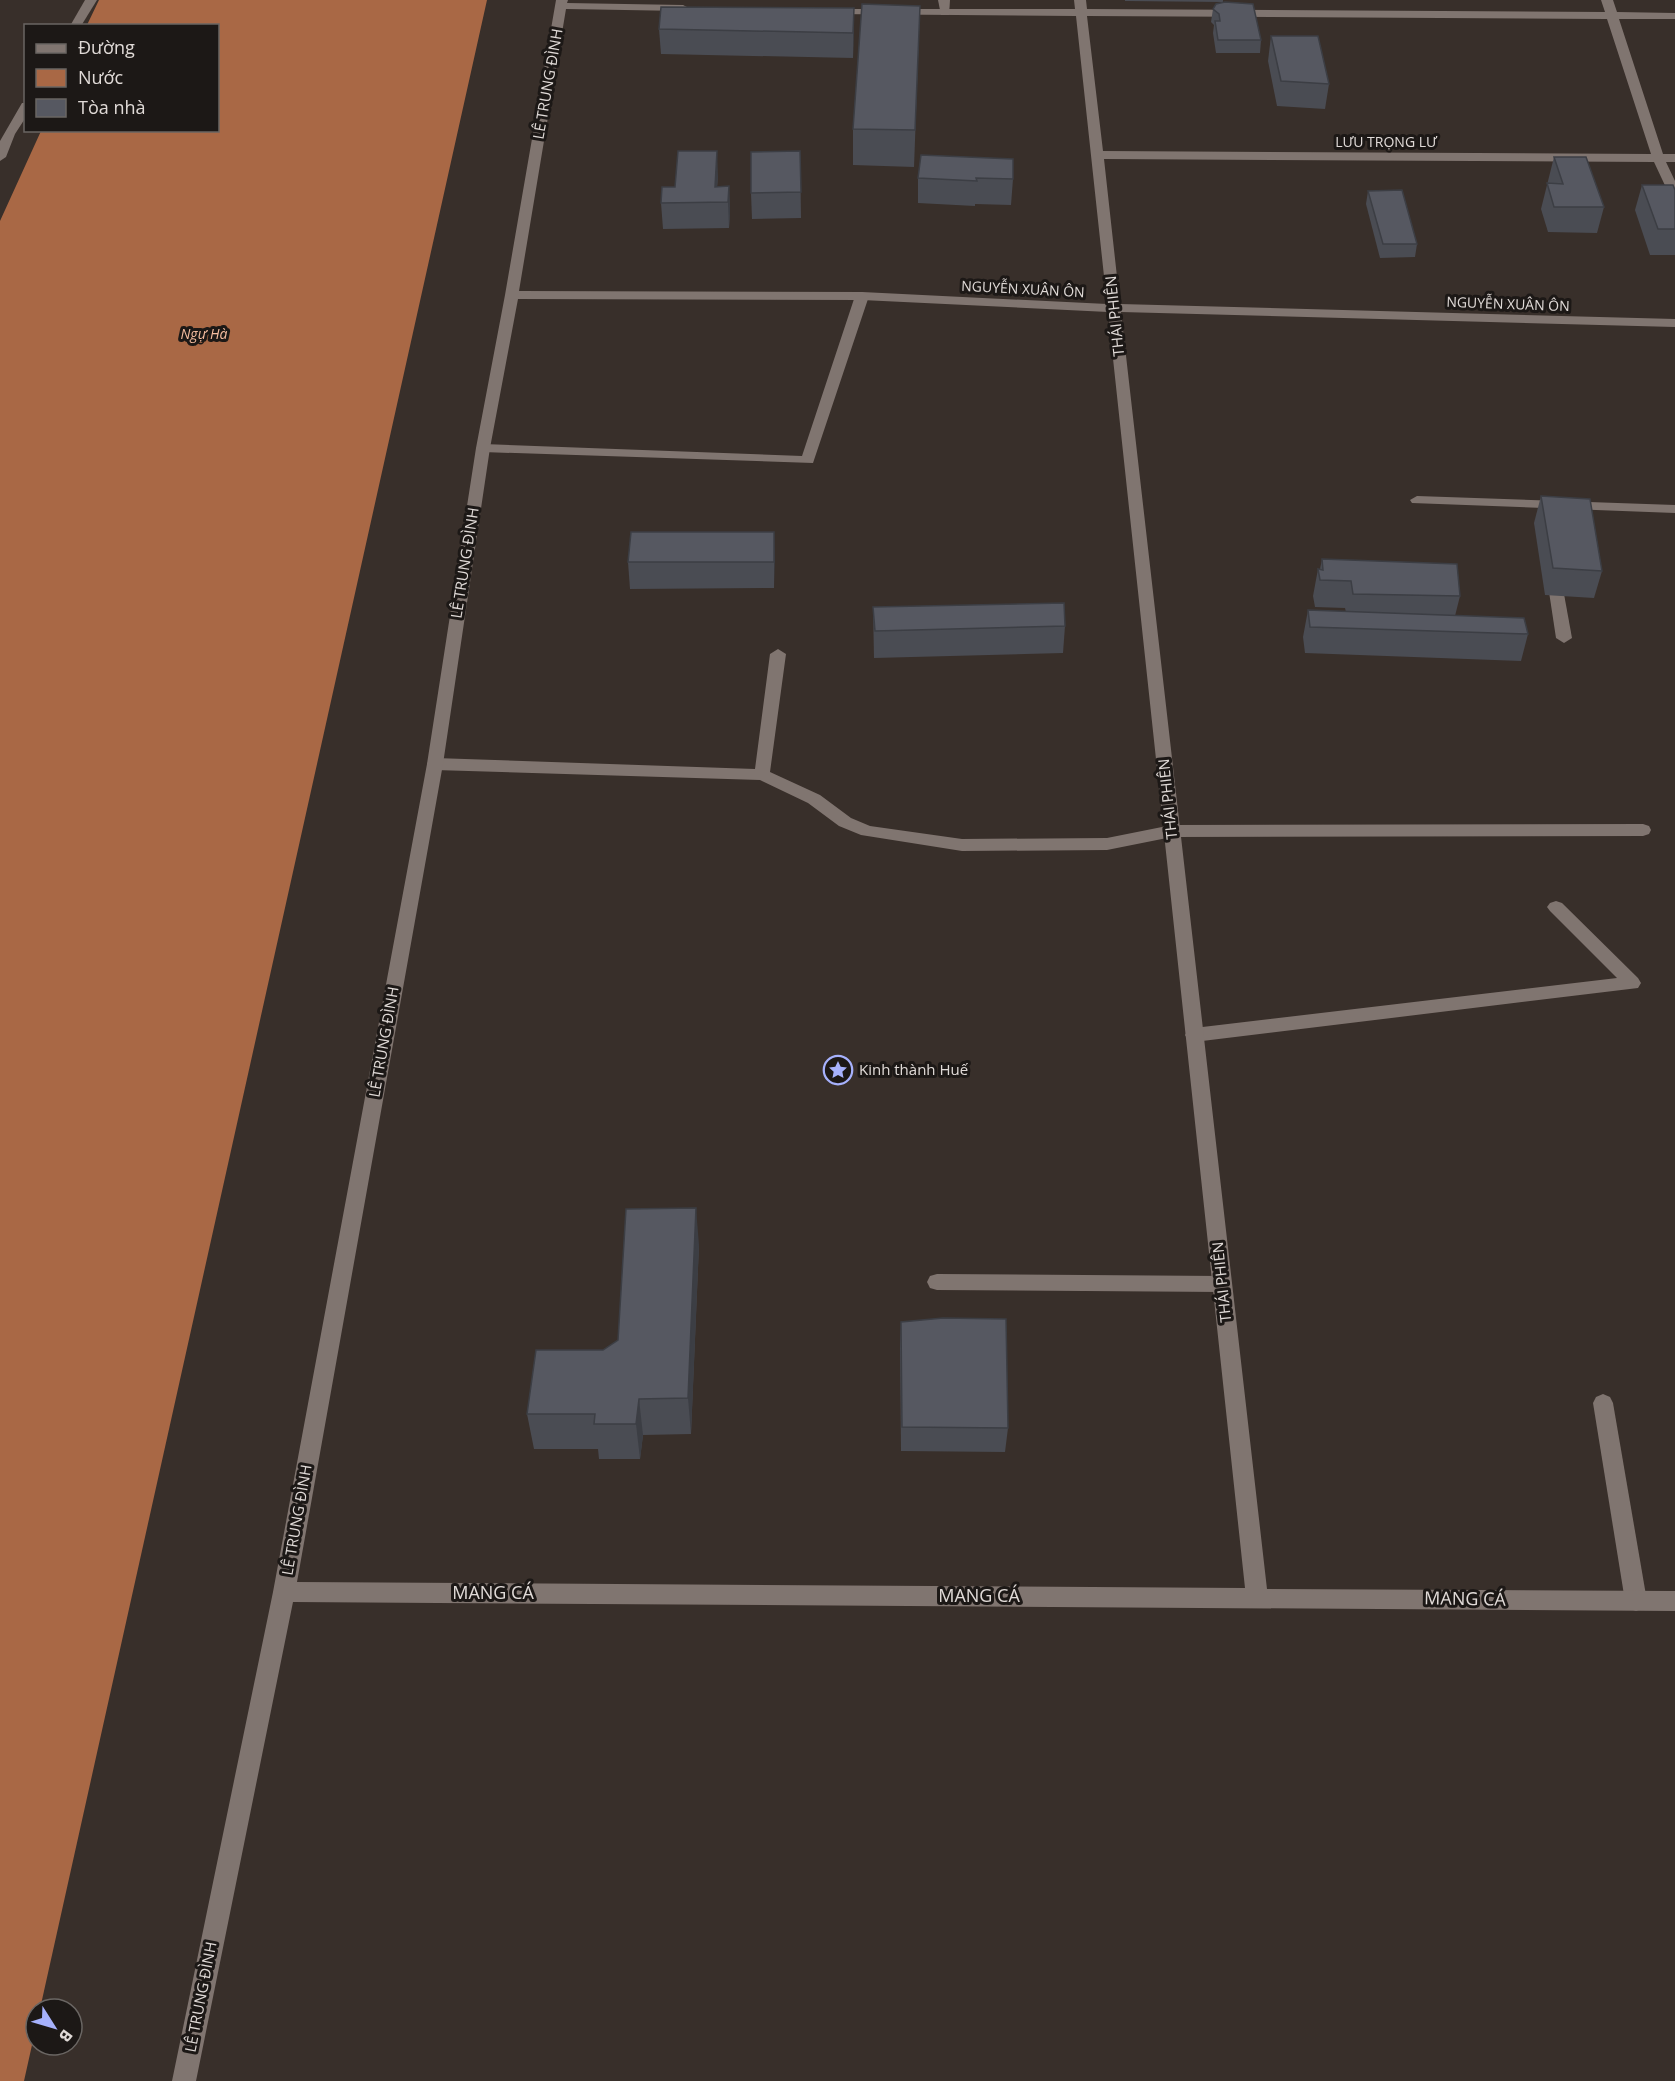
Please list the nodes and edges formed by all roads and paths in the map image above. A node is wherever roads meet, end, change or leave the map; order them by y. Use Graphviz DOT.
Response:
graph roads {
  1 [pos="91,0"];
  2 [pos="944,0"];
  3 [pos="1607,0"];
  4 [pos="562,3"];
  5 [pos="1081,7"];
  6 [pos="701,9"];
  7 [pos="818,11"];
  8 [pos="945,13"];
  9 [pos="1613,15"];
  10 [pos="1675,16"];
  11 [pos="76,24"];
  12 [pos="24,108"];
  13 [pos="4,133"];
  14 [pos="1097,155"];
  15 [pos="0,157"];
  16 [pos="1658,158"];
  17 [pos="1675,158"];
  18 [pos="1675,195"];
  19 [pos="512,295"];
  20 [pos="862,296"];
  21 [pos="1114,308"];
  22 [pos="1675,323"];
  23 [pos="483,448"];
  24 [pos="1417,500"];
  25 [pos="1675,509"];
  26 [pos="1551,560"];
  27 [pos="1564,638"];
  28 [pos="778,654"];
  29 [pos="435,764"];
  30 [pos="762,775"];
  31 [pos="1643,830"];
  32 [pos="1172,831"];
  33 [pos="1556,907"];
  34 [pos="1194,1035"];
  35 [pos="937,1282"];
  36 [pos="1222,1284"];
  37 [pos="1603,1403"];
  38 [pos="284,1592"];
  39 [pos="1257,1597"];
  40 [pos="1636,1601"];
  41 [pos="1675,1601"];
  42 [pos="184,2081"];
  1 -- 11 [label="street"];
  2 -- 8 [label="street"];
  3 -- 9 [label="street"];
  4 -- 6 [label="street"];
  4 -- 19 [label="street, LÊ TRUNG ĐÌNH"];
  5 -- 8 [label="street"];
  5 -- 9 [label="street"];
  5 -- 14 [label="street, THÁI PHIÊN"];
  7 -- 8 [label="street"];
  9 -- 10 [label="street"];
  9 -- 16 [label="street"];
  12 -- 13 [label="street"];
  13 -- 15 [label="street"];
  14 -- 16 [label="street, LƯU TRỌNG LƯ"];
  14 -- 21 [label="street, THÁI PHIÊN"];
  16 -- 17 [label="street, LƯU TRỌNG LƯ"];
  16 -- 18 [label="street"];
  19 -- 20 [label="street, NGUYỄN XUÂN ÔN"];
  19 -- 23 [label="street, LÊ TRUNG ĐÌNH"];
  20 -- 21 [label="street, NGUYỄN XUÂN ÔN"];
  20 -- 23 [label="street"];
  21 -- 22 [label="street, NGUYỄN XUÂN ÔN"];
  21 -- 32 [label="street, THÁI PHIÊN"];
  23 -- 29 [label="street, LÊ TRUNG ĐÌNH"];
  24 -- 25 [label="street"];
  26 -- 27 [label="street"];
  28 -- 30 [label="street"];
  29 -- 30 [label="street"];
  29 -- 38 [label="street, LÊ TRUNG ĐÌNH"];
  30 -- 32 [label="street"];
  31 -- 32 [label="street"];
  32 -- 34 [label="street, THÁI PHIÊN"];
  33 -- 34 [label="street"];
  34 -- 36 [label="street, THÁI PHIÊN"];
  35 -- 36 [label="street"];
  36 -- 39 [label="street, THÁI PHIÊN"];
  37 -- 40 [label="street"];
  38 -- 39 [label="street, MANG CÁ"];
  38 -- 42 [label="street, LÊ TRUNG ĐÌNH"];
  39 -- 40 [label="street, MANG CÁ"];
  40 -- 41 [label="street, MANG CÁ"];
}
